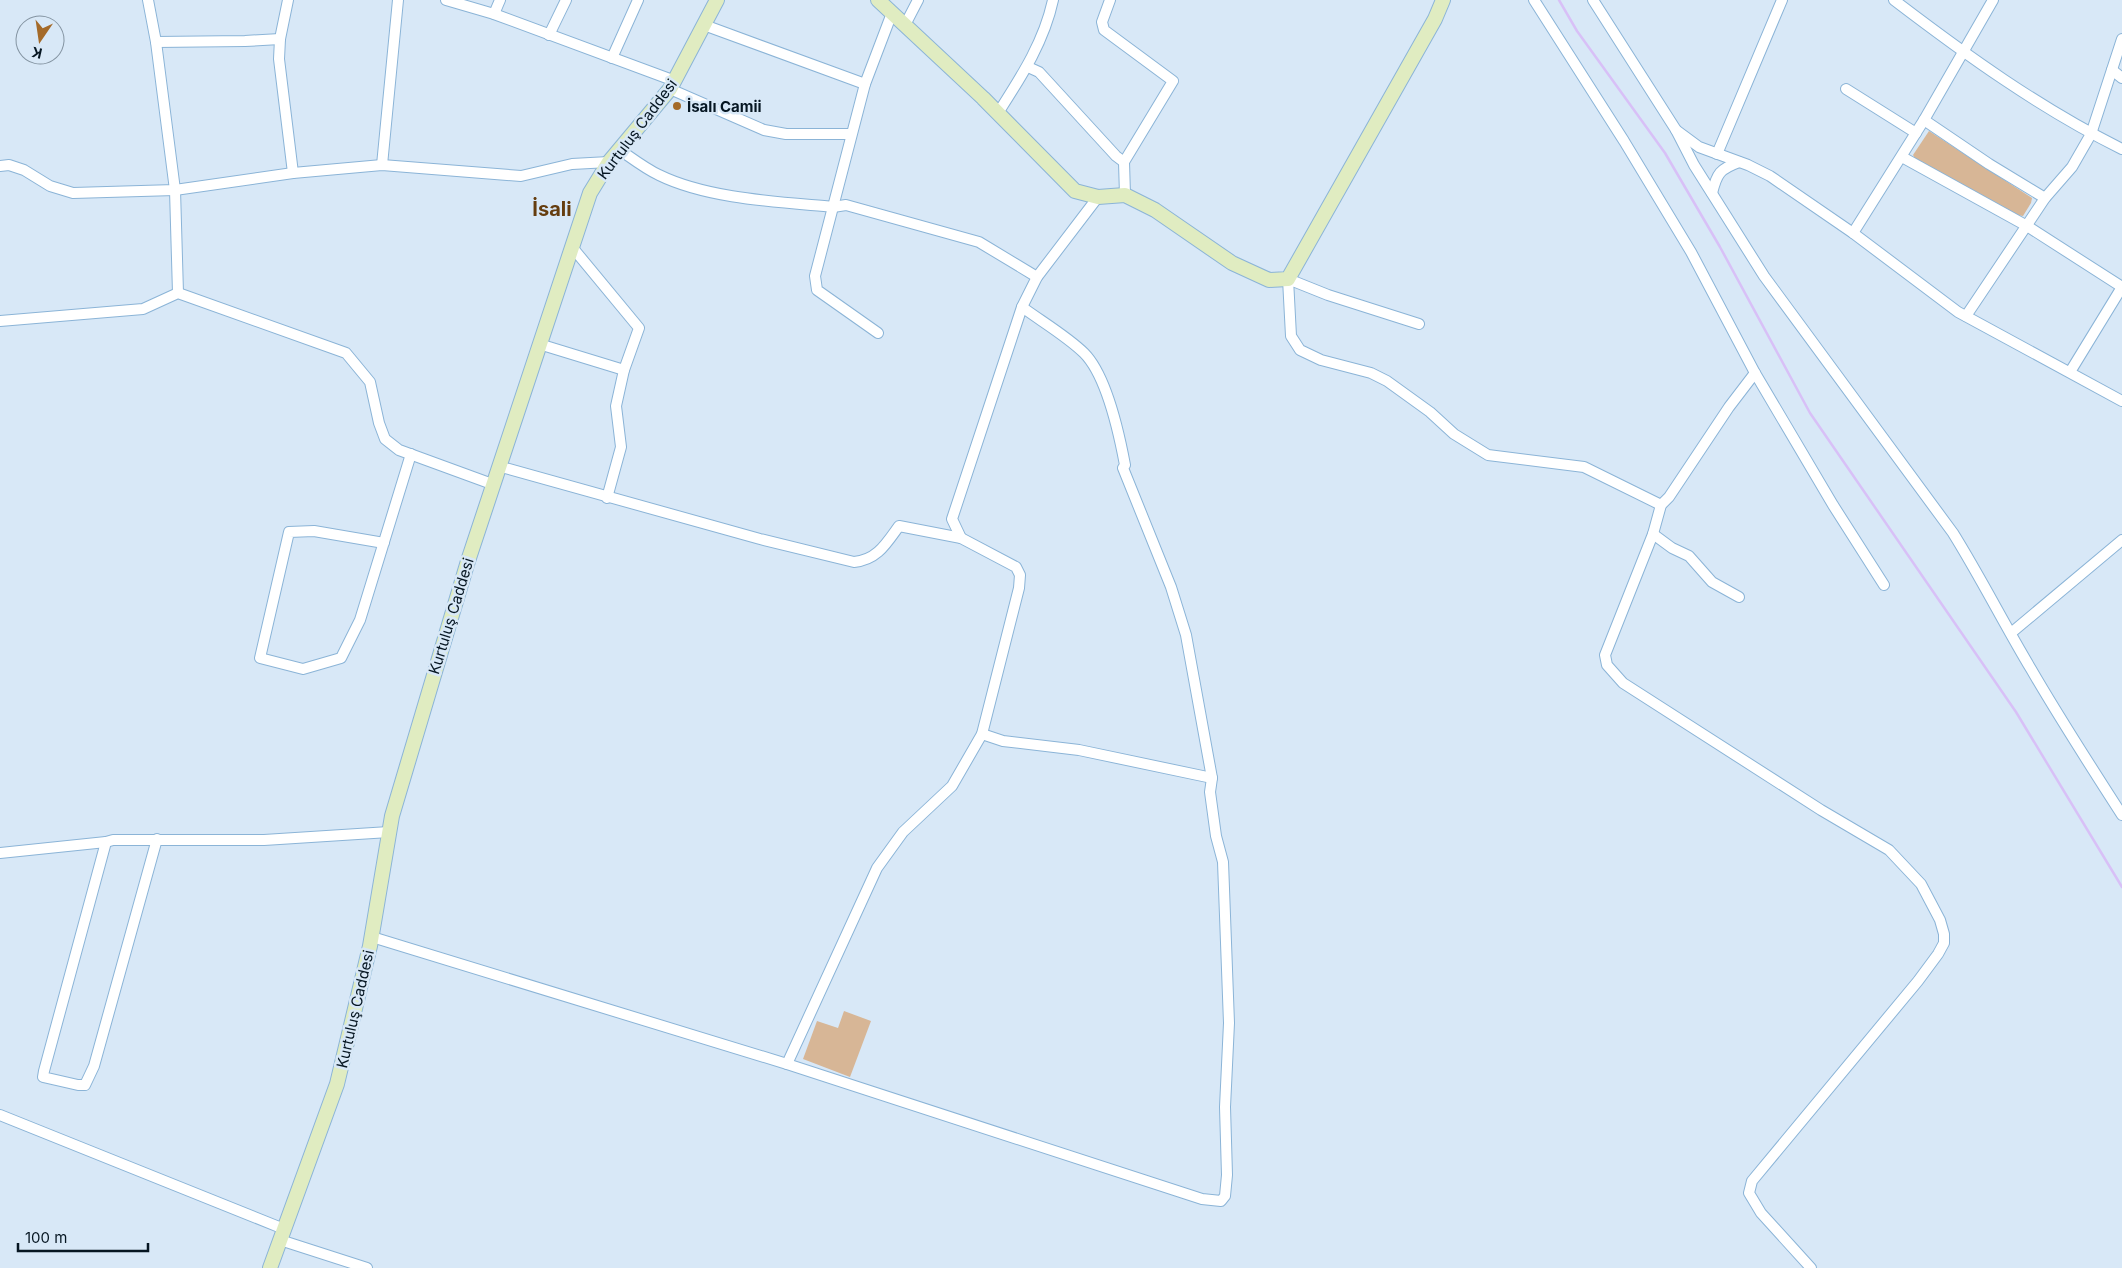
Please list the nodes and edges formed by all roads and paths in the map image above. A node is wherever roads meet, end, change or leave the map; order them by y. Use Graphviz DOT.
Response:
graph roads {
  1 [pos="148,0"];
  2 [pos="288,0"];
  3 [pos="398,0"];
  4 [pos="446,0"];
  5 [pos="500,0"];
  6 [pos="566,0"];
  7 [pos="638,0"];
  8 [pos="717,0"];
  9 [pos="878,0"];
  10 [pos="918,0"];
  11 [pos="1053,0"];
  12 [pos="1110,0"];
  13 [pos="1443,0"];
  14 [pos="1534,0"];
  15 [pos="1592,0"];
  16 [pos="1782,0"];
  17 [pos="1894,0"];
  18 [pos="1993,0"];
  19 [pos="494,14"];
  20 [pos="892,14"];
  21 [pos="905,25"];
  22 [pos="704,26"];
  23 [pos="549,35"];
  24 [pos="280,39"];
  25 [pos="2122,39"];
  26 [pos="156,42"];
  27 [pos="1962,52"];
  28 [pos="612,58"];
  29 [pos="1028,66"];
  30 [pos="2112,70"];
  31 [pos="2122,78"];
  32 [pos="865,84"];
  33 [pos="672,85"];
  34 [pos="1846,88"];
  35 [pos="998,113"];
  36 [pos="1924,120"];
  37 [pos="1676,130"];
  38 [pos="1916,133"];
  39 [pos="851,134"];
  40 [pos="2091,134"];
  41 [pos="2122,149"];
  42 [pos="620,150"];
  43 [pos="1717,154"];
  44 [pos="1902,156"];
  45 [pos="609,162"];
  46 [pos="1124,162"];
  47 [pos="1739,162"];
  48 [pos="382,165"];
  49 [pos="0,166"];
  50 [pos="293,173"];
  51 [pos="175,190"];
  52 [pos="1712,193"];
  53 [pos="1125,195"];
  54 [pos="1098,196"];
  55 [pos="2046,198"];
  56 [pos="833,207"];
  57 [pos="2027,226"];
  58 [pos="1854,234"];
  59 [pos="572,247"];
  60 [pos="1037,277"];
  61 [pos="1288,279"];
  62 [pos="2122,287"];
  63 [pos="178,294"];
  64 [pos="1022,307"];
  65 [pos="1966,316"];
  66 [pos="0,322"];
  67 [pos="1419,324"];
  68 [pos="878,333"];
  69 [pos="539,344"];
  70 [pos="624,370"];
  71 [pos="2070,372"];
  72 [pos="1755,373"];
  73 [pos="2122,401"];
  74 [pos="411,454"];
  75 [pos="498,466"];
  76 [pos="492,484"];
  77 [pos="607,498"];
  78 [pos="1661,505"];
  79 [pos="1653,534"];
  80 [pos="961,538"];
  81 [pos="2122,540"];
  82 [pos="384,543"];
  83 [pos="1884,585"];
  84 [pos="1739,597"];
  85 [pos="2010,633"];
  86 [pos="982,734"];
  87 [pos="1212,778"];
  88 [pos="2122,815"];
  89 [pos="389,832"];
  90 [pos="157,839"];
  91 [pos="106,842"];
  92 [pos="0,854"];
  93 [pos="372,937"];
  94 [pos="787,1064"];
  95 [pos="0,1114"];
  96 [pos="282,1235"];
  97 [pos="270,1268"];
  98 [pos="367,1268"];
  99 [pos="1811,1268"];
  1 -- 26 [label="street"];
  2 -- 24 [label="street"];
  3 -- 48 [label="street"];
  4 -- 19 [label="street"];
  5 -- 19 [label="street"];
  6 -- 23 [label="street"];
  7 -- 28 [label="street"];
  8 -- 22 [label="main road, Kurtuluş Caddesi"];
  9 -- 20 [label="main road"];
  10 -- 21 [label="street"];
  11 -- 29 [label="street"];
  12 -- 46 [label="street"];
  13 -- 61 [label="main road"];
  14 -- 72 [label="street"];
  15 -- 37 [label="street"];
  16 -- 43 [label="street"];
  17 -- 27 [label="street"];
  18 -- 27 [label="street"];
  19 -- 23 [label="street"];
  20 -- 21 [label="main road"];
  20 -- 32 [label="street"];
  21 -- 35 [label="main road"];
  22 -- 32 [label="street"];
  22 -- 33 [label="main road, Kurtuluş Caddesi"];
  23 -- 28 [label="street"];
  24 -- 26 [label="street"];
  24 -- 50 [label="street"];
  25 -- 30 [label="street"];
  26 -- 51 [label="street"];
  27 -- 36 [label="street"];
  27 -- 40 [label="street"];
  28 -- 33 [label="street"];
  29 -- 35 [label="street"];
  29 -- 46 [label="street"];
  30 -- 31 [label="street"];
  30 -- 40 [label="street"];
  32 -- 39 [label="street"];
  33 -- 39 [label="street"];
  33 -- 42 [label="main road, Kurtuluş Caddesi"];
  34 -- 38 [label="street"];
  35 -- 54 [label="main road"];
  36 -- 38 [label="street"];
  36 -- 55 [label="street"];
  37 -- 43 [label="street"];
  37 -- 52 [label="street"];
  38 -- 44 [label="street"];
  39 -- 56 [label="street"];
  40 -- 41 [label="street"];
  40 -- 55 [label="street"];
  42 -- 45 [label="main road, Kurtuluş Caddesi"];
  42 -- 56 [label="street"];
  43 -- 47 [label="street"];
  44 -- 57 [label="street"];
  44 -- 58 [label="street"];
  45 -- 48 [label="street"];
  45 -- 59 [label="main road, Kurtuluş Caddesi"];
  46 -- 53 [label="street"];
  47 -- 52 [label="street"];
  47 -- 58 [label="street"];
  48 -- 50 [label="street"];
  49 -- 51 [label="street"];
  50 -- 51 [label="street"];
  51 -- 63 [label="street"];
  52 -- 85 [label="street"];
  53 -- 54 [label="main road"];
  53 -- 61 [label="main road"];
  54 -- 60 [label="street"];
  55 -- 57 [label="street"];
  56 -- 60 [label="street"];
  56 -- 68 [label="street"];
  57 -- 62 [label="street"];
  57 -- 65 [label="street"];
  58 -- 65 [label="street"];
  59 -- 69 [label="main road, Kurtuluş Caddesi"];
  59 -- 70 [label="street"];
  60 -- 64 [label="street"];
  61 -- 67 [label="street"];
  61 -- 78 [label="street"];
  62 -- 71 [label="street"];
  63 -- 66 [label="street"];
  63 -- 74 [label="street"];
  64 -- 80 [label="street"];
  64 -- 87 [label="street"];
  65 -- 71 [label="street"];
  69 -- 70 [label="street"];
  69 -- 75 [label="main road, Kurtuluş Caddesi"];
  70 -- 77 [label="street"];
  71 -- 73 [label="street"];
  72 -- 78 [label="street"];
  72 -- 83 [label="street"];
  74 -- 76 [label="street"];
  74 -- 82 [label="street"];
  75 -- 76 [label="main road, Kurtuluş Caddesi"];
  75 -- 77 [label="street"];
  76 -- 89 [label="main road, Kurtuluş Caddesi"];
  77 -- 80 [label="street"];
  78 -- 79 [label="street"];
  79 -- 84 [label="street"];
  79 -- 99 [label="street"];
  80 -- 86 [label="street"];
  81 -- 85 [label="street"];
  82 -- 82 [label="street"];
  85 -- 88 [label="street"];
  86 -- 87 [label="street"];
  86 -- 94 [label="street"];
  87 -- 94 [label="street"];
  89 -- 90 [label="street"];
  89 -- 93 [label="main road, Kurtuluş Caddesi"];
  90 -- 91 [label="street"];
  90 -- 91 [label="street"];
  91 -- 92 [label="street"];
  93 -- 94 [label="street"];
  93 -- 96 [label="main road, Kurtuluş Caddesi"];
  95 -- 96 [label="street"];
  96 -- 97 [label="main road, Kurtuluş Caddesi"];
  96 -- 98 [label="street"];
}
